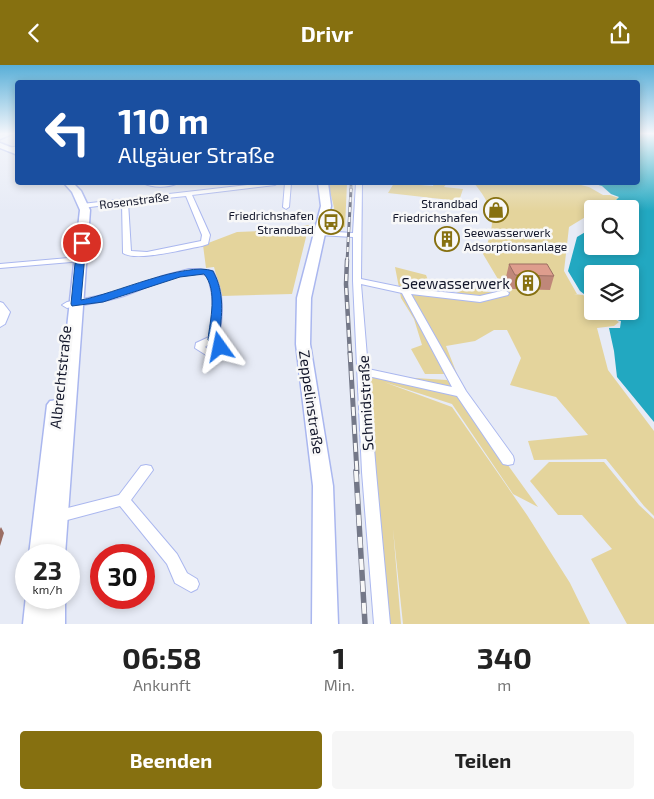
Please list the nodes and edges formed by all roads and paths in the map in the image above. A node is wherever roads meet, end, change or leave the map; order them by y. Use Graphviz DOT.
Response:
graph roads {
  1 [pos="70,185"];
  2 [pos="215,185"];
  3 [pos="256,185"];
  4 [pos="288,185"];
  5 [pos="323,185"];
  6 [pos="359,185"];
  7 [pos="218,189"];
  8 [pos="188,193"];
  9 [pos="125,201"];
  10 [pos="82,207"];
  11 [pos="286,207"];
  12 [pos="319,233"];
  13 [pos="356,235"];
  14 [pos="76,260"];
  15 [pos="0,266"];
  16 [pos="357,281"];
  17 [pos="404,291"];
  18 [pos="505,293"];
  19 [pos="72,304"];
  20 [pos="1,305"];
  21 [pos="0,324"];
  22 [pos="213,340"];
  23 [pos="363,371"];
  24 [pos="461,393"];
  25 [pos="508,460"];
  26 [pos="146,470"];
  27 [pos="123,500"];
  28 [pos="50,518"];
  29 [pos="43,544"];
  30 [pos="53,544"];
  31 [pos="191,584"];
  32 [pos="37,609"];
  33 [pos="53,609"];
  34 [pos="36,624"];
  35 [pos="52,624"];
  36 [pos="325,624"];
  37 [pos="382,624"];
  1 -- 10 [label="main road, Albrechtstraße"];
  2 -- 7 [label="street"];
  3 -- 7 [label="street, Rosenstraße"];
  4 -- 11 [label="street"];
  5 -- 12 [label="main road, Zeppelinstraße"];
  6 -- 13 [label="street, Schmidstraße"];
  7 -- 8 [label="street, Rosenstraße"];
  8 -- 9 [label="street, Rosenstraße"];
  8 -- 9 [label="street"];
  9 -- 10 [label="street, Rosenstraße"];
  10 -- 14 [label="main road, Albrechtstraße"];
  12 -- 13 [label="street"];
  12 -- 36 [label="main road, Zeppelinstraße"];
  13 -- 16 [label="street, Schmidstraße"];
  14 -- 15 [label="street"];
  14 -- 19 [label="main road, Albrechtstraße"];
  16 -- 17 [label="street"];
  16 -- 23 [label="street, Schmidstraße"];
  17 -- 18 [label="street"];
  17 -- 24 [label="street"];
  19 -- 22 [label="street"];
  19 -- 28 [label="main road, Albrechtstraße"];
  20 -- 21 [label="street"];
  23 -- 24 [label="street"];
  23 -- 37 [label="street, Schmidstraße"];
  24 -- 25 [label="street"];
  26 -- 27 [label="street"];
  27 -- 28 [label="street"];
  27 -- 31 [label="street"];
  28 -- 29 [label="main road, Albrechtstraße"];
  28 -- 30 [label="main road, Albrechtstraße"];
  32 -- 34 [label="main road"];
  33 -- 35 [label="main road"];
}
